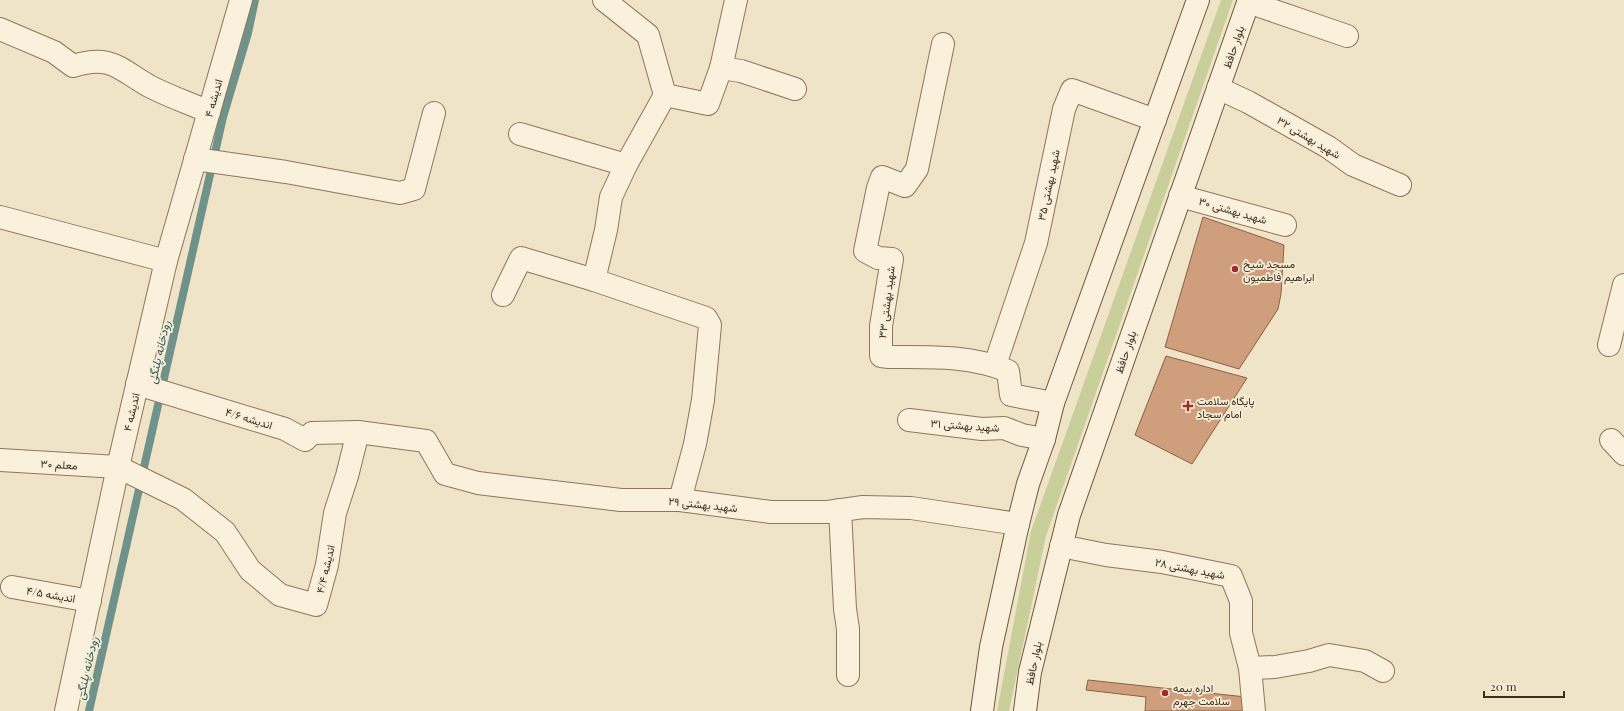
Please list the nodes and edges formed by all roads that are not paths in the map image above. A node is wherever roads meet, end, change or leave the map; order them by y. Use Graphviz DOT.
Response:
graph roads {
  1 [pos="241,0"];
  2 [pos="604,0"];
  3 [pos="736,0"];
  4 [pos="1198,0"];
  5 [pos="1248,1"];
  6 [pos="0,29"];
  7 [pos="1347,36"];
  8 [pos="943,44"];
  9 [pos="721,68"];
  10 [pos="1218,88"];
  11 [pos="795,89"];
  12 [pos="665,95"];
  13 [pos="209,112"];
  14 [pos="434,113"];
  15 [pos="1155,120"];
  16 [pos="520,134"];
  17 [pos="196,159"];
  18 [pos="626,165"];
  19 [pos="1400,185"];
  20 [pos="1180,196"];
  21 [pos="0,217"];
  22 [pos="1285,225"];
  23 [pos="166,261"];
  24 [pos="594,280"];
  25 [pos="1624,285"];
  26 [pos="503,295"];
  27 [pos="1616,332"];
  28 [pos="994,365"];
  29 [pos="137,384"];
  30 [pos="1053,403"];
  31 [pos="909,420"];
  32 [pos="358,432"];
  33 [pos="1044,439"];
  34 [pos="0,460"];
  35 [pos="118,467"];
  36 [pos="680,500"];
  37 [pos="840,510"];
  38 [pos="1018,524"];
  39 [pos="1061,546"];
  40 [pos="12,587"];
  41 [pos="90,601"];
  42 [pos="1250,668"];
  43 [pos="1383,671"];
  44 [pos="848,675"];
  45 [pos="66,711"];
  46 [pos="982,711"];
  47 [pos="1025,711"];
  48 [pos="1254,711"];
  1 -- 13 [label="street, اندیشه ۴"];
  2 -- 12 [label="street"];
  3 -- 9 [label="street"];
  4 -- 15 [label="street"];
  5 -- 7 [label="street"];
  5 -- 10 [label="street, بلوار حافظ"];
  6 -- 13 [label="street"];
  8 -- 28 [label="street, شهید بهشتی ۳۳"];
  9 -- 11 [label="street"];
  9 -- 12 [label="street"];
  10 -- 19 [label="street, شهید بهشتی ۳۲"];
  10 -- 20 [label="street, بلوار حافظ"];
  12 -- 18 [label="street"];
  13 -- 17 [label="street, اندیشه ۴"];
  14 -- 17 [label="street"];
  15 -- 28 [label="street, شهید بهشتی ۳۵"];
  15 -- 30 [label="street"];
  16 -- 18 [label="street"];
  17 -- 23 [label="street, اندیشه ۴"];
  18 -- 24 [label="street"];
  20 -- 22 [label="street, شهید بهشتی ۳۰"];
  20 -- 39 [label="street, بلوار حافظ"];
  21 -- 23 [label="street"];
  23 -- 29 [label="street, اندیشه ۴"];
  24 -- 26 [label="street"];
  24 -- 36 [label="street"];
  25 -- 27 [label="street"];
  28 -- 30 [label="street, شهید بهشتی ۳۳"];
  29 -- 32 [label="street, اندیشه ۴/۶"];
  29 -- 35 [label="street, اندیشه ۴"];
  30 -- 33 [label="street"];
  31 -- 33 [label="street, شهید بهشتی ۳۱"];
  32 -- 35 [label="street, اندیشه ۴/۴"];
  32 -- 36 [label="street, شهید بهشتی ۲۹"];
  33 -- 38 [label="street"];
  34 -- 35 [label="street, معلم ۳۰"];
  35 -- 41 [label="street, اندیشه ۴"];
  36 -- 37 [label="street, شهید بهشتی ۲۹"];
  37 -- 38 [label="street, شهید بهشتی ۲۹"];
  37 -- 44 [label="street"];
  38 -- 46 [label="street"];
  39 -- 42 [label="street, شهید بهشتی ۲۸"];
  39 -- 47 [label="street, بلوار حافظ"];
  40 -- 41 [label="street, اندیشه ۴/۵"];
  41 -- 45 [label="street, اندیشه ۴"];
  42 -- 43 [label="street"];
  42 -- 48 [label="street, شهید بهشتی ۲۸"];
}
